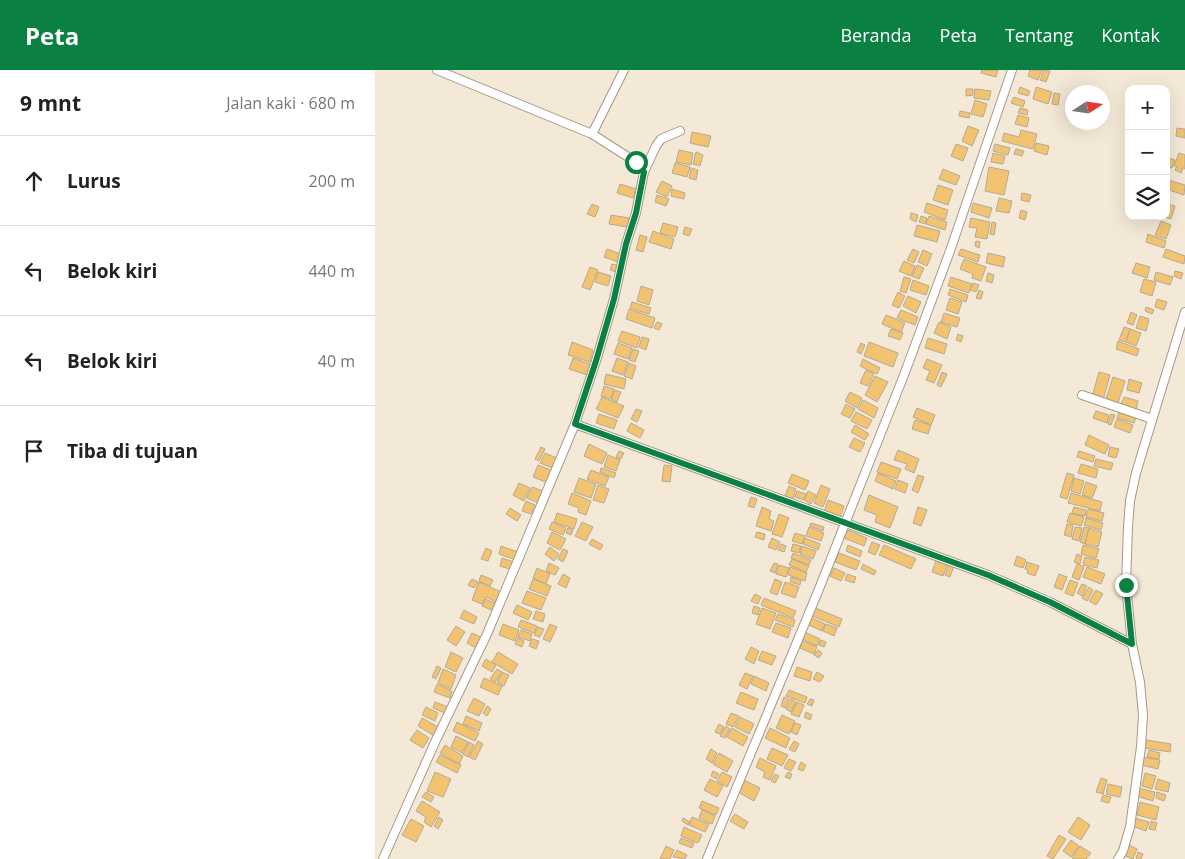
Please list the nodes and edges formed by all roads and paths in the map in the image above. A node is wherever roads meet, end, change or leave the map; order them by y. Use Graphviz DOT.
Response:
graph roads {
  1 [pos="437,70"];
  2 [pos="624,70"];
  3 [pos="1012,70"];
  4 [pos="680,131"];
  5 [pos="592,134"];
  6 [pos="644,172"];
  7 [pos="1185,312"];
  8 [pos="1083,395"];
  9 [pos="1152,419"];
  10 [pos="575,424"];
  11 [pos="845,522"];
  12 [pos="1132,644"];
  13 [pos="383,859"];
  14 [pos="707,859"];
  15 [pos="1118,859"];
  1 -- 5 [label="street"];
  2 -- 5 [label="street"];
  3 -- 11 [label="street"];
  4 -- 6 [label="street"];
  5 -- 6 [label="street"];
  6 -- 10 [label="street"];
  7 -- 9 [label="street"];
  8 -- 9 [label="street"];
  9 -- 12 [label="street"];
  10 -- 11 [label="street"];
  10 -- 13 [label="street"];
  11 -- 12 [label="street"];
  11 -- 14 [label="street"];
  12 -- 15 [label="street"];
}
